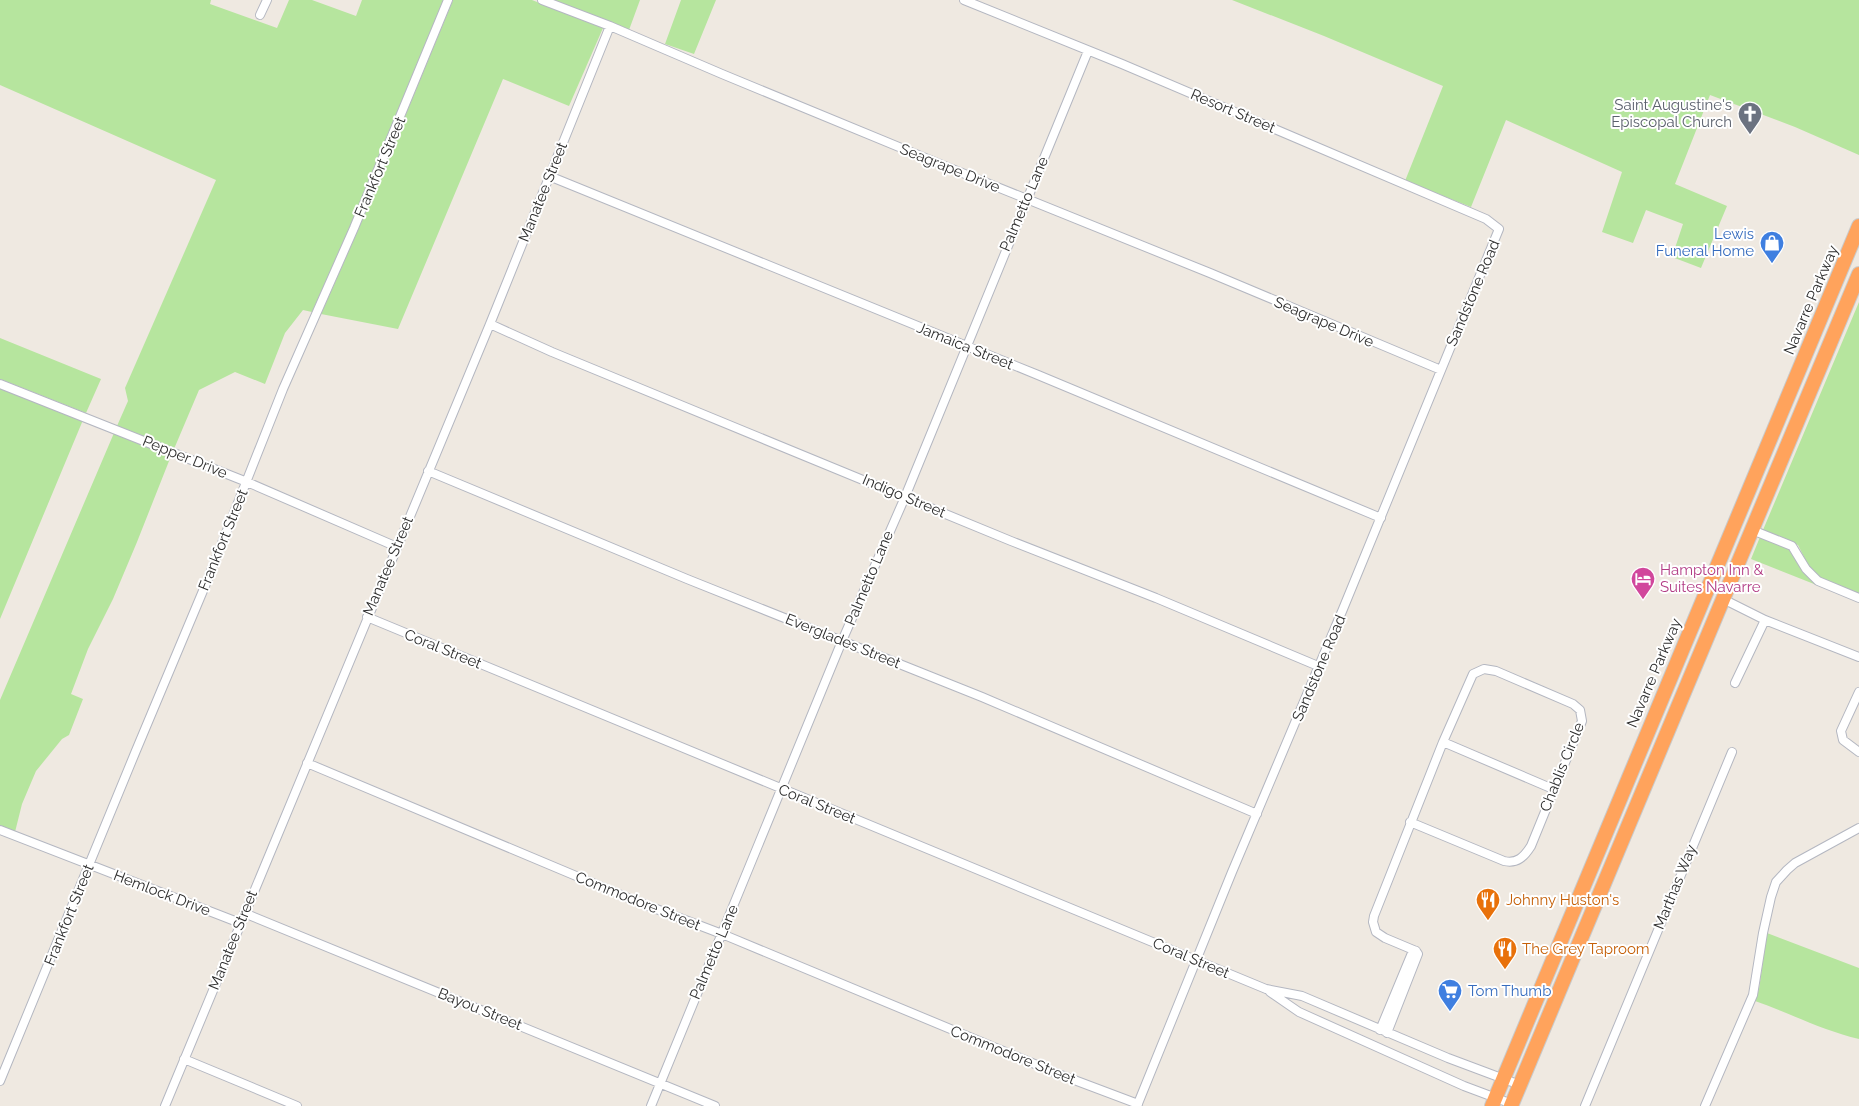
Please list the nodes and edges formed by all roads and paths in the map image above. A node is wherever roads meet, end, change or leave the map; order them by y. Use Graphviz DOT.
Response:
graph roads {
  1 [pos="267,0"];
  2 [pos="448,0"];
  3 [pos="542,0"];
  4 [pos="964,0"];
  5 [pos="260,15"];
  6 [pos="610,26"];
  7 [pos="1088,51"];
  8 [pos="549,176"];
  9 [pos="1027,198"];
  10 [pos="1859,226"];
  11 [pos="1499,229"];
  12 [pos="1859,274"];
  13 [pos="1832,292"];
  14 [pos="1848,301"];
  15 [pos="490,324"];
  16 [pos="966,346"];
  17 [pos="1441,370"];
  18 [pos="0,384"];
  19 [pos="428,471"];
  20 [pos="247,482"];
  21 [pos="905,497"];
  22 [pos="1381,518"];
  23 [pos="1752,530"];
  24 [pos="396,547"];
  25 [pos="1859,598"];
  26 [pos="1723,599"];
  27 [pos="367,618"];
  28 [pos="1765,620"];
  29 [pos="842,641"];
  30 [pos="1859,657"];
  31 [pos="1318,666"];
  32 [pos="1735,683"];
  33 [pos="1859,692"];
  34 [pos="1443,742"];
  35 [pos="1732,752"];
  36 [pos="1859,752"];
  37 [pos="306,763"];
  38 [pos="782,789"];
  39 [pos="1554,789"];
  40 [pos="1257,814"];
  41 [pos="1410,822"];
  42 [pos="1859,828"];
  43 [pos="0,830"];
  44 [pos="90,865"];
  45 [pos="1580,895"];
  46 [pos="1596,903"];
  47 [pos="244,913"];
  48 [pos="240,923"];
  49 [pos="722,934"];
  50 [pos="1198,960"];
  51 [pos="1266,989"];
  52 [pos="1383,1031"];
  53 [pos="184,1059"];
  54 [pos="1503,1078"];
  55 [pos="0,1081"];
  56 [pos="660,1083"];
  57 [pos="1520,1086"];
  58 [pos="1493,1102"];
  59 [pos="1138,1105"];
  60 [pos="1512,1105"];
  61 [pos="165,1106"];
  62 [pos="298,1106"];
  63 [pos="651,1106"];
  64 [pos="715,1106"];
  65 [pos="1585,1106"];
  66 [pos="1705,1106"];
  1 -- 5 [label="street"];
  2 -- 20 [label="street, Frankfort Street"];
  3 -- 6 [label="street, Seagrape Drive"];
  4 -- 7 [label="street, Resort Street"];
  6 -- 8 [label="street, Manatee Street"];
  6 -- 9 [label="street, Seagrape Drive"];
  7 -- 9 [label="street, Palmetto Lane"];
  7 -- 11 [label="street, Resort Street"];
  8 -- 15 [label="street, Manatee Street"];
  8 -- 16 [label="street, Jamaica Street"];
  9 -- 16 [label="street, Palmetto Lane"];
  9 -- 17 [label="street, Seagrape Drive"];
  10 -- 13 [label="highway, Navarre Parkway"];
  11 -- 17 [label="street, Sandstone Road"];
  12 -- 14 [label="highway"];
  13 -- 14 [label="street"];
  13 -- 45 [label="highway, Navarre Parkway"];
  14 -- 23 [label="highway"];
  15 -- 19 [label="street, Manatee Street"];
  15 -- 21 [label="street, Indigo Street"];
  16 -- 21 [label="street, Palmetto Lane"];
  16 -- 22 [label="street, Jamaica Street"];
  17 -- 22 [label="street, Sandstone Road"];
  18 -- 20 [label="street, Pepper Drive"];
  19 -- 24 [label="street, Manatee Street"];
  19 -- 29 [label="street, Everglades Street"];
  20 -- 24 [label="street, Pepper Drive"];
  20 -- 44 [label="street, Frankfort Street"];
  21 -- 29 [label="street, Palmetto Lane"];
  21 -- 31 [label="street, Indigo Street"];
  22 -- 31 [label="street, Sandstone Road"];
  23 -- 25 [label="street"];
  23 -- 26 [label="highway"];
  24 -- 27 [label="street, Manatee Street"];
  26 -- 28 [label="street"];
  26 -- 46 [label="highway"];
  27 -- 37 [label="street, Manatee Street"];
  27 -- 38 [label="street, Coral Street"];
  28 -- 30 [label="street"];
  28 -- 32 [label="street"];
  29 -- 38 [label="street, Palmetto Lane"];
  29 -- 40 [label="street, Everglades Street"];
  31 -- 40 [label="street, Sandstone Road"];
  33 -- 36 [label="street"];
  34 -- 39 [label="street"];
  34 -- 39 [label="street, Chablis Circle"];
  34 -- 41 [label="street, Chablis Circle"];
  35 -- 65 [label="street, Marthas Way"];
  37 -- 47 [label="street, Manatee Street"];
  37 -- 49 [label="street, Commodore Street"];
  38 -- 49 [label="street, Palmetto Lane"];
  38 -- 50 [label="street, Coral Street"];
  39 -- 41 [label="street, Chablis Circle"];
  40 -- 50 [label="street, Sandstone Road"];
  41 -- 52 [label="street, Chablis Circle"];
  42 -- 66 [label="street"];
  43 -- 44 [label="street, Hemlock Drive"];
  44 -- 48 [label="street, Hemlock Drive"];
  44 -- 55 [label="street, Frankfort Street"];
  45 -- 46 [label="street"];
  45 -- 54 [label="highway, Navarre Parkway"];
  46 -- 57 [label="highway"];
  47 -- 48 [label="street, Manatee Street"];
  47 -- 56 [label="street, Bayou Street"];
  48 -- 53 [label="street, Manatee Street"];
  49 -- 56 [label="street, Palmetto Lane"];
  49 -- 59 [label="street, Commodore Street"];
  50 -- 51 [label="street, Coral Street"];
  50 -- 59 [label="street, Sandstone Road"];
  51 -- 52 [label="street, Coral Street"];
  51 -- 58 [label="street, Coral Street"];
  52 -- 54 [label="street, Coral Street"];
  53 -- 61 [label="street, Manatee Street"];
  53 -- 62 [label="street"];
  54 -- 57 [label="street, Coral Street"];
  54 -- 58 [label="highway, Navarre Parkway"];
  56 -- 63 [label="street, Palmetto Lane"];
  56 -- 64 [label="street, Bayou Street"];
  57 -- 60 [label="highway"];
  58 -- 60 [label="street, Coral Street"];
}
